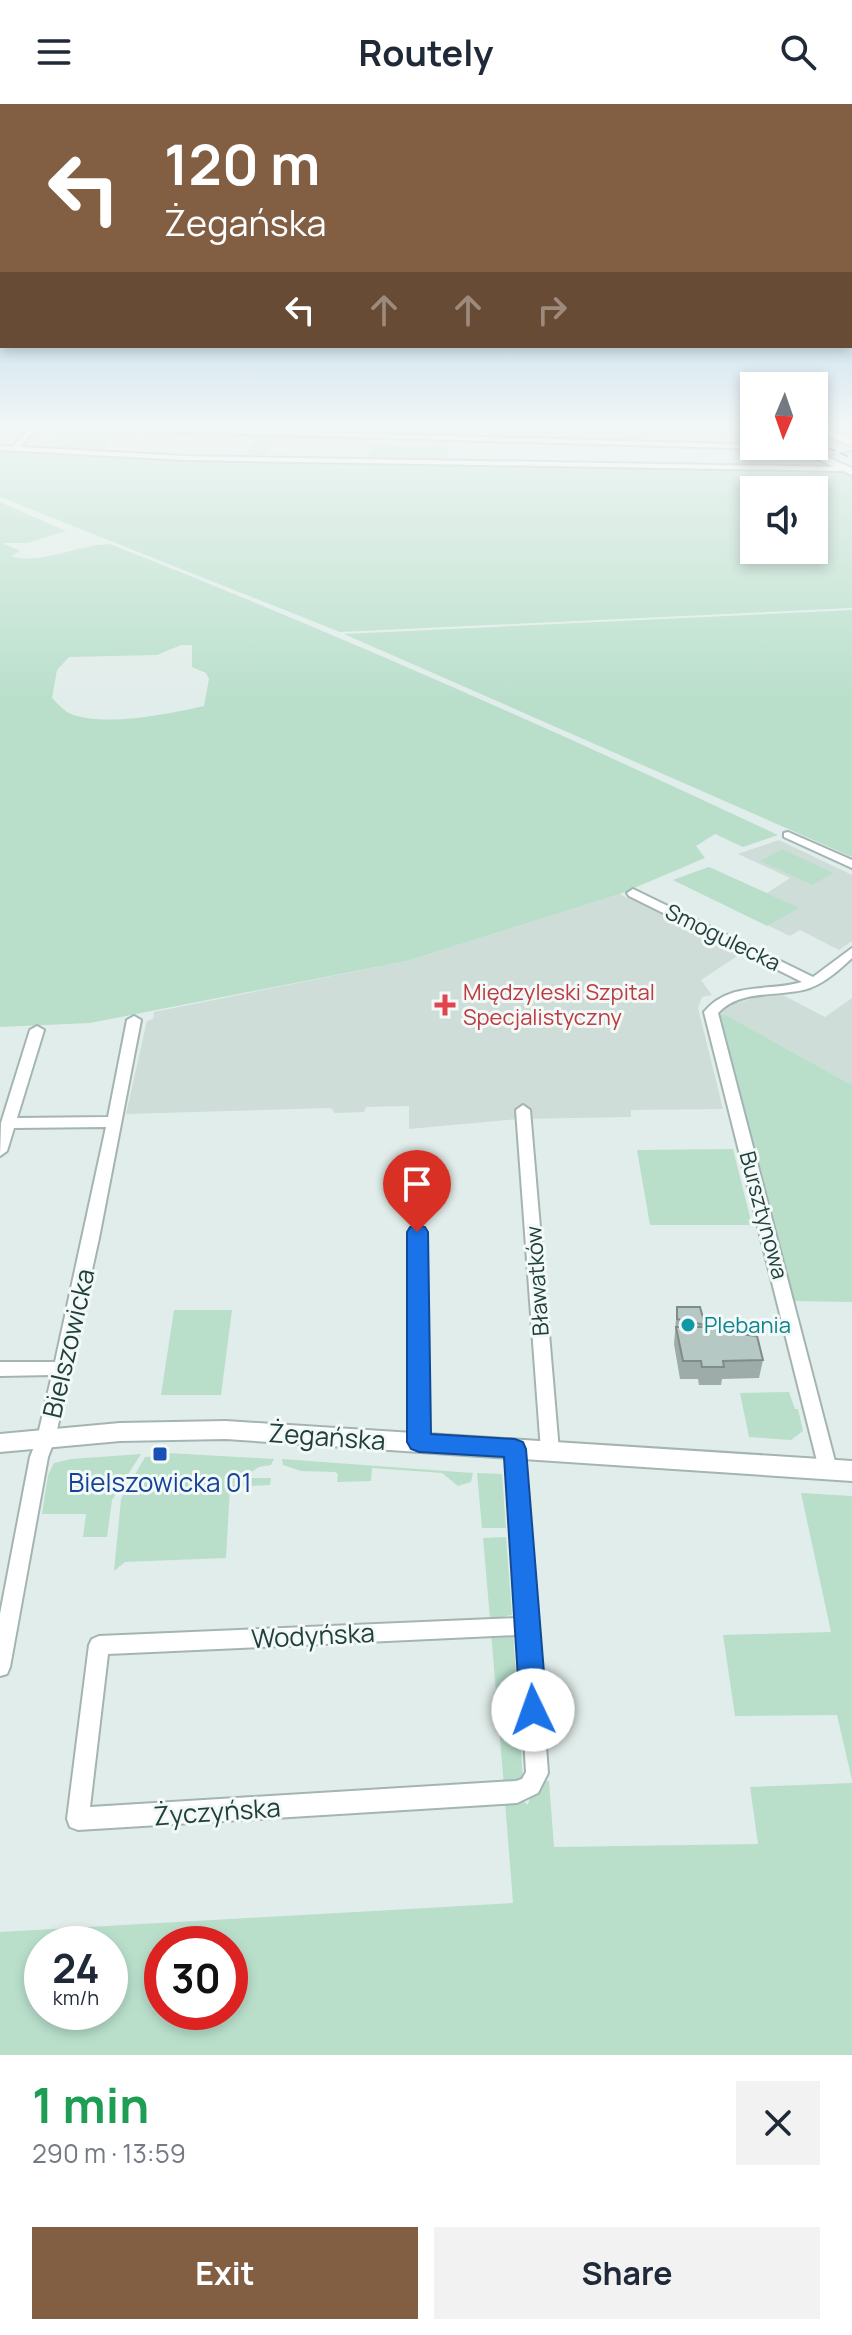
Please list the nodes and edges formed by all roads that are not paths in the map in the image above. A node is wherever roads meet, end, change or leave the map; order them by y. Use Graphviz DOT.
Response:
graph roads {
  1 [pos="788,835"];
  2 [pos="852,864"];
  3 [pos="633,893"];
  4 [pos="852,952"];
  5 [pos="813,982"];
  6 [pos="134,1020"];
  7 [pos="37,1030"];
  8 [pos="523,1110"];
  9 [pos="115,1122"];
  10 [pos="8,1123"];
  11 [pos="0,1151"];
  12 [pos="417,1232"];
  13 [pos="62,1368"];
  14 [pos="0,1369"];
  15 [pos="46,1439"];
  16 [pos="419,1442"];
  17 [pos="0,1443"];
  18 [pos="515,1449"];
  19 [pos="550,1451"];
  20 [pos="845,1469"];
  21 [pos="527,1626"];
  22 [pos="99,1645"];
  23 [pos="0,1667"];
  1 -- 2 [label="street"];
  3 -- 5 [label="street, Smogulecka"];
  4 -- 5 [label="street"];
  5 -- 20 [label="street, Bursztynowa"];
  6 -- 9 [label="street, Bielszowicka"];
  7 -- 10 [label="street"];
  8 -- 19 [label="street, Bławatków"];
  9 -- 10 [label="street"];
  9 -- 13 [label="street, Bielszowicka"];
  10 -- 11 [label="street"];
  12 -- 16 [label="street"];
  13 -- 14 [label="street"];
  13 -- 15 [label="street, Bielszowicka"];
  15 -- 16 [label="street, Żegańska"];
  15 -- 17 [label="street, Żegańska"];
  15 -- 23 [label="street, Bielszowicka"];
  16 -- 18 [label="street, Żegańska"];
  18 -- 19 [label="street, Żegańska"];
  18 -- 21 [label="street"];
  19 -- 20 [label="street, Żegańska"];
  21 -- 22 [label="street, Wodyńska"];
  21 -- 22 [label="street, Życzyńska"];
}
